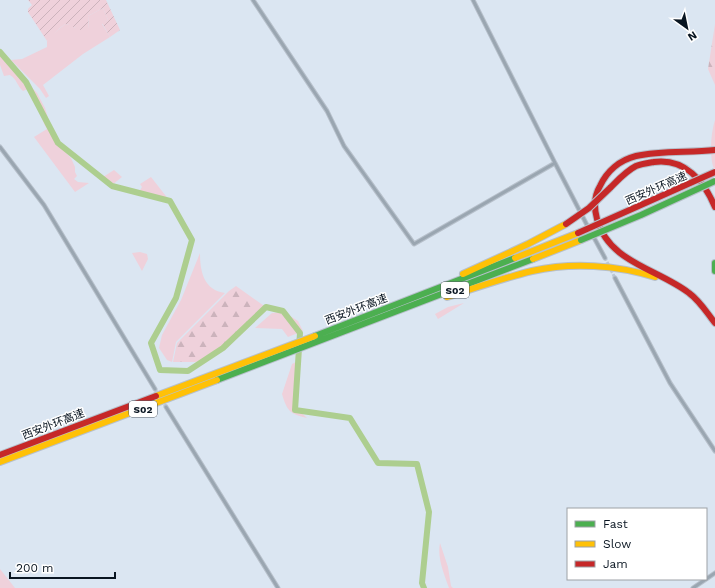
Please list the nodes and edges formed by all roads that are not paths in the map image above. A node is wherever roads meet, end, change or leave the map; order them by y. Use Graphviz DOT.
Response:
graph roads {
  1 [pos="253,0"];
  2 [pos="473,0"];
  3 [pos="0,147"];
  4 [pos="715,150"];
  5 [pos="555,163"];
  6 [pos="715,172"];
  7 [pos="715,180"];
  8 [pos="715,207"];
  9 [pos="605,258"];
  10 [pos="715,263"];
  11 [pos="715,271"];
  12 [pos="615,278"];
  13 [pos="675,285"];
  14 [pos="384,309"];
  15 [pos="385,317"];
  16 [pos="715,323"];
  17 [pos="327,335"];
  18 [pos="284,352"];
  19 [pos="155,389"];
  20 [pos="166,407"];
  21 [pos="715,451"];
  22 [pos="0,455"];
  23 [pos="0,462"];
  24 [pos="705,580"];
  25 [pos="278,588"];
  26 [pos="693,588"];
  1 -- 5 [label="street"];
  2 -- 5 [label="street"];
  3 -- 19 [label="street"];
  4 -- 13 [label="highway"];
  5 -- 9 [label="street"];
  6 -- 14 [label="highway, 西安外环高速 / S02, bridge"];
  7 -- 15 [label="highway, 西安外环高速 / S02, bridge"];
  8 -- 14 [label="highway, bridge"];
  10 -- 11 [label="highway"];
  12 -- 21 [label="street"];
  13 -- 15 [label="highway"];
  13 -- 16 [label="highway"];
  14 -- 17 [label="highway, 西安外环高速 / S02"];
  15 -- 17 [label="highway, 西安外环高速 / S02"];
  17 -- 18 [label="highway, 西安外环高速 / S02"];
  18 -- 22 [label="highway, 西安外环高速 / S02"];
  18 -- 23 [label="highway, 西安外环高速 / S02"];
  20 -- 25 [label="street"];
  24 -- 26 [label="street"];
}
